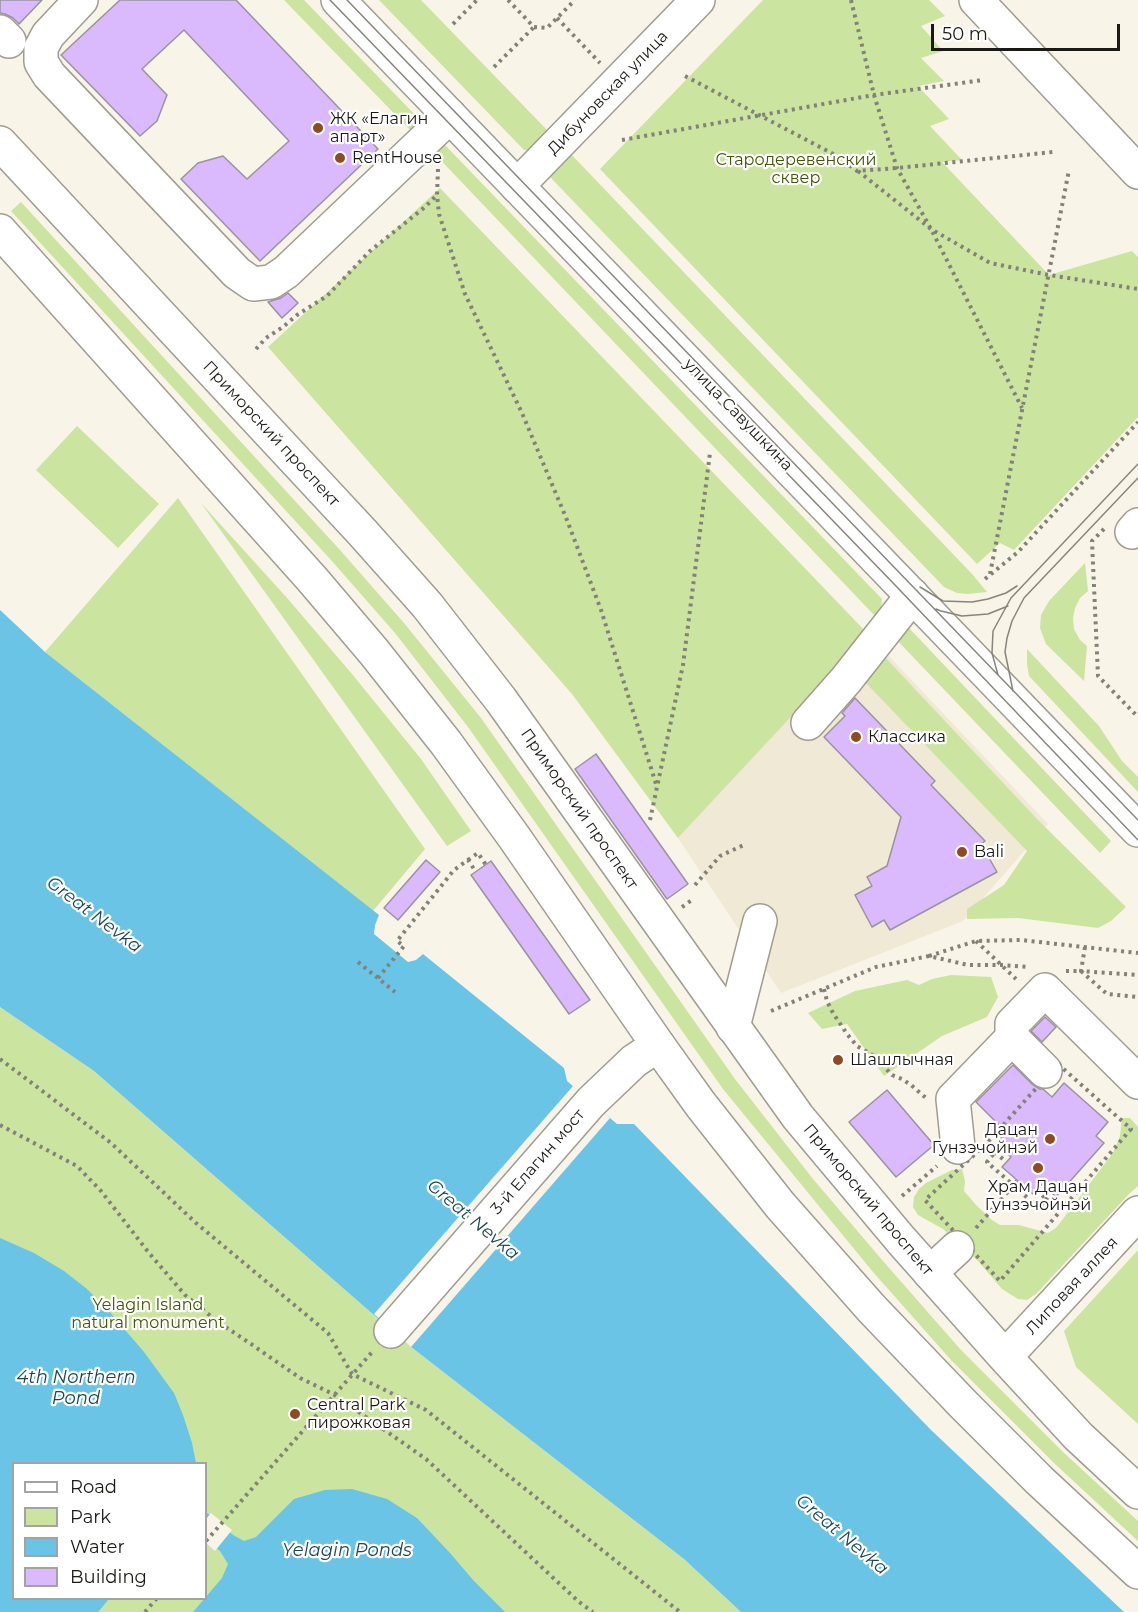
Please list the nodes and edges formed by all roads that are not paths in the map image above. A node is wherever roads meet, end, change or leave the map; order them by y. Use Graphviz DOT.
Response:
graph roads {
  1 [pos="81,0"];
  2 [pos="339,0"];
  3 [pos="698,0"];
  4 [pos="976,0"];
  5 [pos="450,116"];
  6 [pos="0,143"];
  7 [pos="1138,172"];
  8 [pos="517,186"];
  9 [pos="0,231"];
  10 [pos="912,595"];
  11 [pos="808,723"];
  12 [pos="1138,830"];
  13 [pos="760,921"];
  14 [pos="733,1027"];
  15 [pos="1012,1038"];
  16 [pos="658,1045"];
  17 [pos="1045,1071"];
  18 [pos="1138,1082"];
  19 [pos="972,1145"];
  20 [pos="1138,1213"];
  21 [pos="960,1245"];
  22 [pos="930,1273"];
  23 [pos="391,1330"];
  24 [pos="1005,1357"];
  25 [pos="1138,1492"];
  26 [pos="1138,1572"];
  1 -- 5 [label="main road"];
  2 -- 5 [label="main road, улица Савушкина"];
  3 -- 8 [label="main road, Дибуновская улица"];
  4 -- 7 [label="main road"];
  5 -- 8 [label="main road, улица Савушкина"];
  6 -- 14 [label="main road, Приморский проспект"];
  8 -- 10 [label="main road, улица Савушкина"];
  9 -- 16 [label="main road"];
  10 -- 11 [label="main road"];
  10 -- 12 [label="main road, улица Савушкина"];
  13 -- 14 [label="main road"];
  14 -- 22 [label="main road, Приморский проспект"];
  15 -- 17 [label="main road"];
  15 -- 18 [label="main road"];
  15 -- 19 [label="main road"];
  16 -- 23 [label="main road, 3-й Елагин мост"];
  16 -- 26 [label="main road"];
  20 -- 24 [label="main road, Липовая аллея"];
  21 -- 22 [label="main road"];
  22 -- 24 [label="main road, Приморский проспект"];
  24 -- 25 [label="main road, Приморский проспект"];
}
